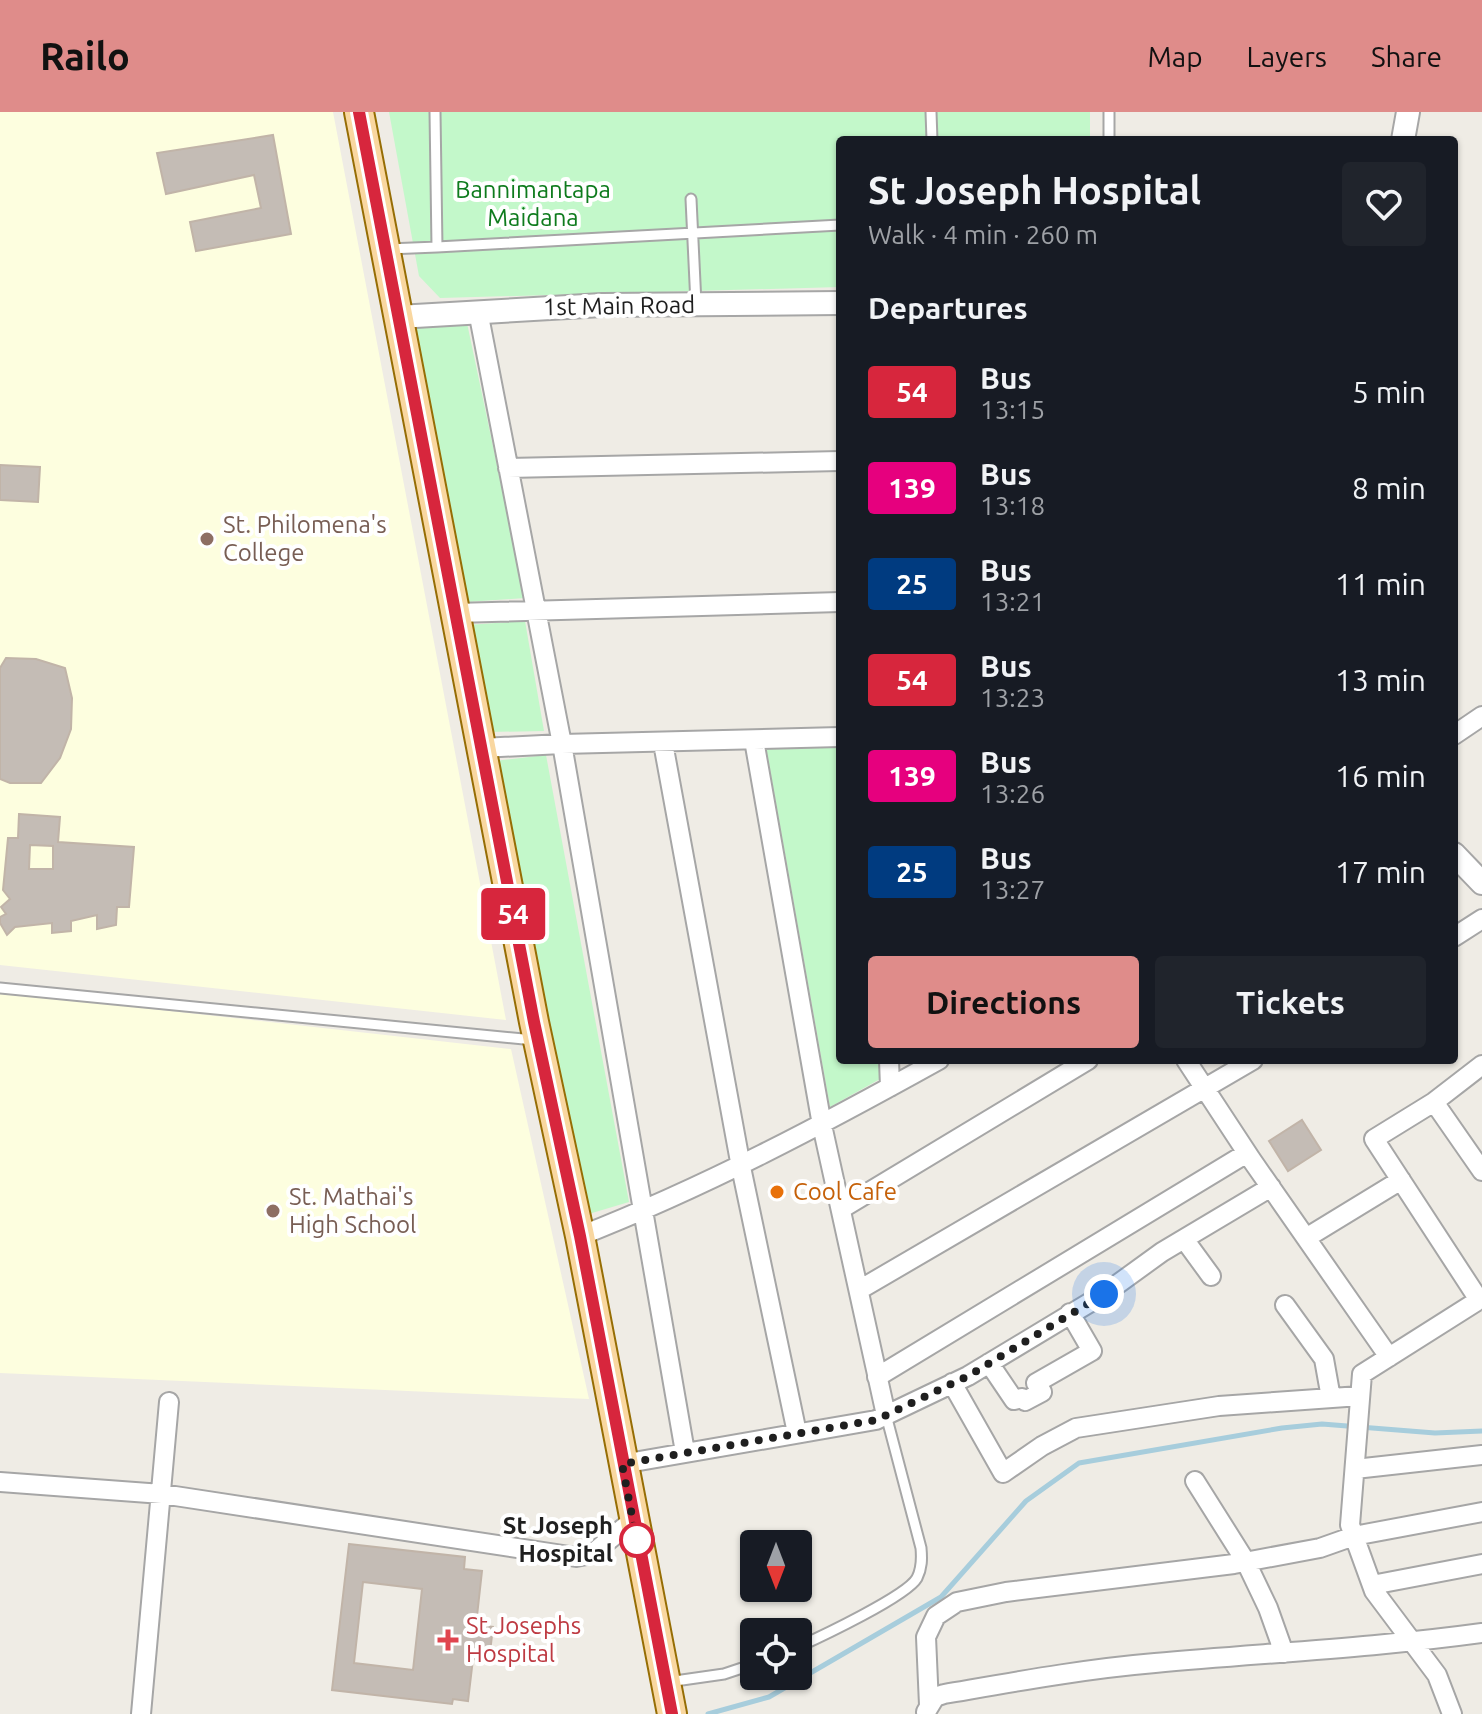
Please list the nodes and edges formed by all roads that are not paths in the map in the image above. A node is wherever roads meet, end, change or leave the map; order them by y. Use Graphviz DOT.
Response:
graph roads {
  1 [pos="359,112"];
  2 [pos="435,112"];
  3 [pos="931,112"];
  4 [pos="1109,112"];
  5 [pos="1408,112"];
  6 [pos="932,136"];
  7 [pos="1109,136"];
  8 [pos="1404,136"];
  9 [pos="691,199"];
  10 [pos="836,225"];
  11 [pos="692,233"];
  12 [pos="437,247"];
  13 [pos="385,249"];
  14 [pos="836,303"];
  15 [pos="696,304"];
  16 [pos="478,311"];
  17 [pos="398,317"];
  18 [pos="836,461"];
  19 [pos="508,468"];
  20 [pos="836,602"];
  21 [pos="536,610"];
  22 [pos="455,613"];
  23 [pos="1482,716"];
  24 [pos="1458,732"];
  25 [pos="836,737"];
  26 [pos="754,740"];
  27 [pos="663,743"];
  28 [pos="562,744"];
  29 [pos="481,748"];
  30 [pos="1458,858"];
  31 [pos="1482,883"];
  32 [pos="1482,919"];
  33 [pos="1458,934"];
  34 [pos="0,988"];
  35 [pos="538,1040"];
  36 [pos="889,1064"];
  37 [pos="932,1064"];
  38 [pos="1081,1064"];
  39 [pos="1189,1064"];
  40 [pos="1247,1064"];
  41 [pos="1482,1065"];
  42 [pos="890,1087"];
  43 [pos="1205,1090"];
  44 [pos="1434,1102"];
  45 [pos="822,1125"];
  46 [pos="1247,1153"];
  47 [pos="741,1167"];
  48 [pos="1482,1171"];
  49 [pos="1401,1180"];
  50 [pos="1271,1187"];
  51 [pos="841,1209"];
  52 [pos="643,1211"];
  53 [pos="580,1236"];
  54 [pos="1306,1238"];
  55 [pos="1184,1239"];
  56 [pos="1211,1276"];
  57 [pos="859,1290"];
  58 [pos="1480,1299"];
  59 [pos="1285,1305"];
  60 [pos="1070,1313"];
  61 [pos="1389,1357"];
  62 [pos="989,1363"];
  63 [pos="877,1377"];
  64 [pos="952,1383"];
  65 [pos="1331,1398"];
  66 [pos="1360,1401"];
  67 [pos="169,1402"];
  68 [pos="886,1415"];
  69 [pos="797,1433"];
  70 [pos="685,1452"];
  71 [pos="1482,1455"];
  72 [pos="622,1464"];
  73 [pos="1355,1469"];
  74 [pos="1195,1481"];
  75 [pos="0,1482"];
  76 [pos="162,1494"];
  77 [pos="1482,1512"];
  78 [pos="633,1520"];
  79 [pos="1354,1536"];
  80 [pos="1246,1562"];
  81 [pos="1482,1564"];
  82 [pos="1372,1585"];
  83 [pos="1482,1633"];
  84 [pos="812,1641"];
  85 [pos="1413,1643"];
  86 [pos="1284,1653"];
  87 [pos="740,1669"];
  88 [pos="667,1694"];
  89 [pos="927,1710"];
  90 [pos="141,1714"];
  91 [pos="1452,1714"];
  1 -- 13 [label="main road"];
  2 -- 12 [label="lane"];
  3 -- 6 [label="lane"];
  4 -- 7 [label="lane"];
  5 -- 8 [label="street"];
  9 -- 11 [label="lane"];
  10 -- 11 [label="lane"];
  11 -- 12 [label="lane"];
  11 -- 15 [label="lane"];
  12 -- 13 [label="lane"];
  13 -- 17 [label="main road"];
  14 -- 15 [label="street, 1st Main Road"];
  15 -- 16 [label="street, 1st Main Road"];
  16 -- 17 [label="street, 1st Main Road"];
  16 -- 19 [label="street"];
  17 -- 22 [label="main road"];
  18 -- 19 [label="street"];
  19 -- 21 [label="street"];
  20 -- 21 [label="street"];
  21 -- 22 [label="street"];
  21 -- 28 [label="street"];
  22 -- 29 [label="main road"];
  23 -- 24 [label="street"];
  25 -- 26 [label="street"];
  26 -- 27 [label="street"];
  26 -- 45 [label="street"];
  27 -- 28 [label="street"];
  27 -- 47 [label="street"];
  28 -- 29 [label="street"];
  28 -- 52 [label="street"];
  29 -- 35 [label="main road"];
  30 -- 31 [label="street"];
  32 -- 33 [label="street"];
  34 -- 35 [label="lane"];
  35 -- 53 [label="main road"];
  36 -- 42 [label="street"];
  37 -- 42 [label="street"];
  38 -- 51 [label="street"];
  39 -- 43 [label="street"];
  40 -- 43 [label="street"];
  41 -- 44 [label="street"];
  42 -- 45 [label="street"];
  43 -- 46 [label="street"];
  43 -- 57 [label="street"];
  44 -- 48 [label="street"];
  44 -- 49 [label="street"];
  45 -- 47 [label="street"];
  45 -- 51 [label="street"];
  46 -- 50 [label="street"];
  46 -- 63 [label="street"];
  47 -- 52 [label="street"];
  47 -- 69 [label="street"];
  49 -- 54 [label="street"];
  49 -- 58 [label="street"];
  50 -- 54 [label="street"];
  50 -- 55 [label="street"];
  51 -- 57 [label="street"];
  52 -- 53 [label="street"];
  52 -- 70 [label="street"];
  53 -- 72 [label="main road"];
  54 -- 61 [label="street"];
  55 -- 56 [label="street"];
  55 -- 60 [label="street"];
  57 -- 63 [label="street"];
  58 -- 61 [label="street"];
  59 -- 65 [label="street"];
  60 -- 62 [label="street"];
  60 -- 62 [label="street"];
  61 -- 66 [label="street"];
  62 -- 64 [label="street"];
  63 -- 68 [label="street"];
  64 -- 65 [label="street"];
  64 -- 68 [label="street"];
  65 -- 66 [label="street"];
  66 -- 73 [label="street"];
  67 -- 76 [label="street"];
  68 -- 69 [label="street"];
  68 -- 84 [label="lane"];
  69 -- 70 [label="street"];
  70 -- 72 [label="street"];
  71 -- 73 [label="street"];
  72 -- 78 [label="main road"];
  73 -- 79 [label="street"];
  74 -- 80 [label="street"];
  75 -- 76 [label="street"];
  76 -- 78 [label="street"];
  76 -- 90 [label="street"];
  77 -- 79 [label="street"];
  78 -- 88 [label="main road"];
  79 -- 80 [label="street"];
  79 -- 82 [label="street"];
  80 -- 86 [label="street"];
  80 -- 89 [label="street"];
  81 -- 82 [label="street"];
  82 -- 85 [label="street"];
  83 -- 85 [label="street"];
  85 -- 86 [label="street"];
  85 -- 91 [label="street"];
  86 -- 89 [label="street"];
  87 -- 88 [label="lane"];
}
